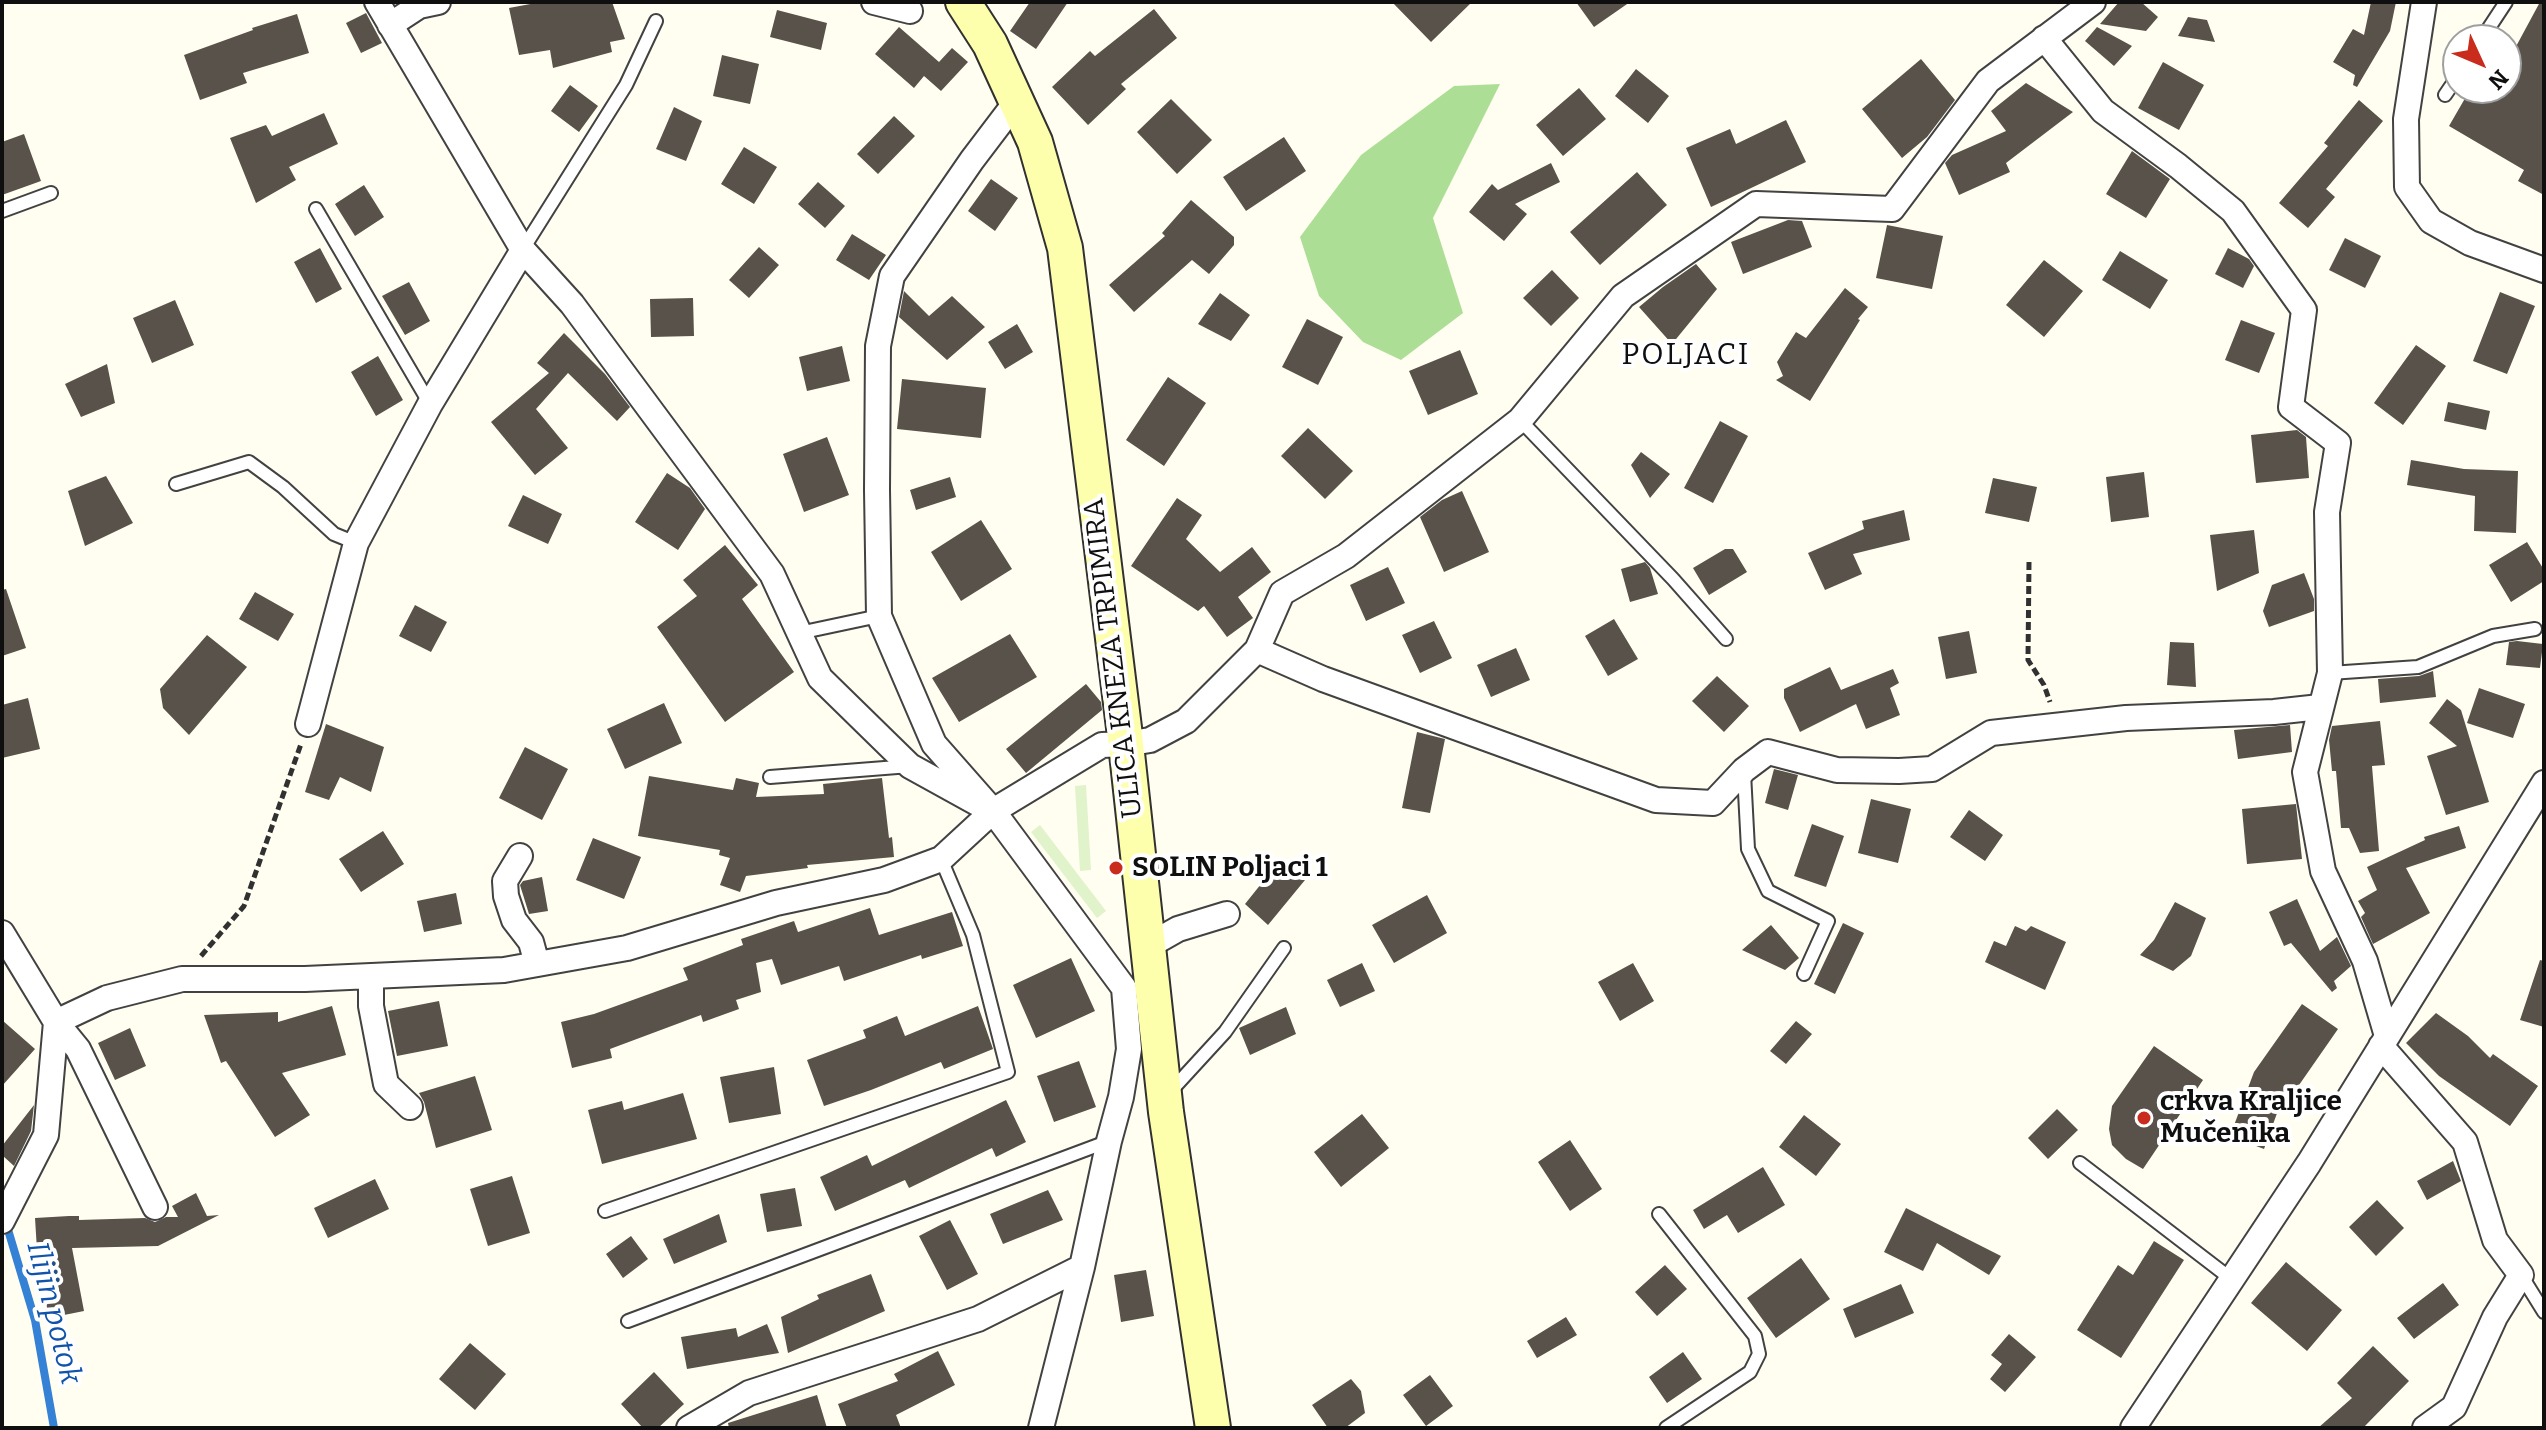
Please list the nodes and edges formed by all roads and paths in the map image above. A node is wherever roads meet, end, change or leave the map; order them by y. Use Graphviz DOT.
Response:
graph roads {
  1 [pos="377,2"];
  2 [pos="438,2"];
  3 [pos="874,2"];
  4 [pos="963,2"];
  5 [pos="2093,2"];
  6 [pos="2424,2"];
  7 [pos="2506,2"];
  8 [pos="910,11"];
  9 [pos="656,21"];
  10 [pos="2492,24"];
  11 [pos="390,25"];
  12 [pos="2044,38"];
  13 [pos="1016,102"];
  14 [pos="51,193"];
  15 [pos="316,209"];
  16 [pos="2,211"];
  17 [pos="523,250"];
  18 [pos="2544,270"];
  19 [pos="430,404"];
  20 [pos="1520,420"];
  21 [pos="176,484"];
  22 [pos="356,543"];
  23 [pos="2029,562"];
  24 [pos="879,616"];
  25 [pos="2535,629"];
  26 [pos="799,633"];
  27 [pos="1726,639"];
  28 [pos="1257,650"];
  29 [pos="2330,673"];
  30 [pos="2320,707"];
  31 [pos="308,724"];
  32 [pos="2058,725"];
  33 [pos="1126,744"];
  34 [pos="910,766"];
  35 [pos="1744,770"];
  36 [pos="770,777"];
  37 [pos="2544,783"];
  38 [pos="993,811"];
  39 [pos="520,856"];
  40 [pos="941,859"];
  41 [pos="1227,914"];
  42 [pos="2,933"];
  43 [pos="1148,946"];
  44 [pos="1284,948"];
  45 [pos="537,964"];
  46 [pos="1804,974"];
  47 [pos="371,976"];
  48 [pos="182,979"];
  49 [pos="56,1022"];
  50 [pos="2384,1041"];
  51 [pos="1164,1098"];
  52 [pos="410,1107"];
  53 [pos="1109,1141"];
  54 [pos="2080,1163"];
  55 [pos="155,1207"];
  56 [pos="605,1211"];
  57 [pos="1659,1214"];
  58 [pos="2,1221"];
  59 [pos="1082,1267"];
  60 [pos="2521,1275"];
  61 [pos="2230,1278"];
  62 [pos="2544,1312"];
  63 [pos="628,1321"];
  64 [pos="689,1428"];
  65 [pos="1041,1428"];
  66 [pos="1213,1428"];
  67 [pos="1666,1428"];
  68 [pos="2133,1428"];
  69 [pos="2425,1428"];
  1 -- 11 [label="street"];
  2 -- 11 [label="street"];
  3 -- 8 [label="street"];
  4 -- 13 [label="main road, ULICA KNEZA TRPIMIRA"];
  5 -- 12 [label="street"];
  6 -- 18 [label="street"];
  7 -- 10 [label="lane"];
  9 -- 17 [label="lane"];
  11 -- 17 [label="street"];
  12 -- 20 [label="street"];
  12 -- 29 [label="street"];
  13 -- 24 [label="street"];
  13 -- 33 [label="main road, ULICA KNEZA TRPIMIRA"];
  14 -- 16 [label="lane"];
  15 -- 19 [label="lane"];
  17 -- 19 [label="street"];
  17 -- 26 [label="street"];
  19 -- 22 [label="street"];
  20 -- 27 [label="lane"];
  20 -- 28 [label="street"];
  21 -- 22 [label="lane"];
  22 -- 31 [label="street"];
  23 -- 32 [label="path"];
  24 -- 26 [label="lane"];
  24 -- 38 [label="street"];
  25 -- 29 [label="lane"];
  26 -- 34 [label="street"];
  28 -- 33 [label="street"];
  28 -- 35 [label="street"];
  29 -- 30 [label="street"];
  30 -- 32 [label="street"];
  30 -- 50 [label="street"];
  31 -- 48 [label="path"];
  32 -- 35 [label="street"];
  33 -- 38 [label="street"];
  33 -- 43 [label="main road, ULICA KNEZA TRPIMIRA"];
  34 -- 36 [label="lane"];
  34 -- 38 [label="street"];
  35 -- 46 [label="lane"];
  37 -- 50 [label="street"];
  38 -- 40 [label="street"];
  38 -- 53 [label="street"];
  39 -- 45 [label="street"];
  40 -- 45 [label="street"];
  40 -- 56 [label="lane"];
  41 -- 43 [label="street"];
  42 -- 49 [label="street"];
  43 -- 51 [label="main road, ULICA KNEZA TRPIMIRA"];
  44 -- 51 [label="lane"];
  45 -- 47 [label="street"];
  47 -- 48 [label="street"];
  47 -- 52 [label="street"];
  48 -- 49 [label="street"];
  49 -- 55 [label="street"];
  49 -- 58 [label="street"];
  50 -- 60 [label="street"];
  50 -- 61 [label="street"];
  51 -- 66 [label="main road, ULICA KNEZA TRPIMIRA"];
  53 -- 59 [label="street"];
  53 -- 63 [label="lane"];
  54 -- 61 [label="lane"];
  57 -- 67 [label="lane"];
  59 -- 64 [label="street"];
  59 -- 65 [label="street"];
  60 -- 62 [label="lane"];
  60 -- 69 [label="street"];
  61 -- 68 [label="street"];
}
